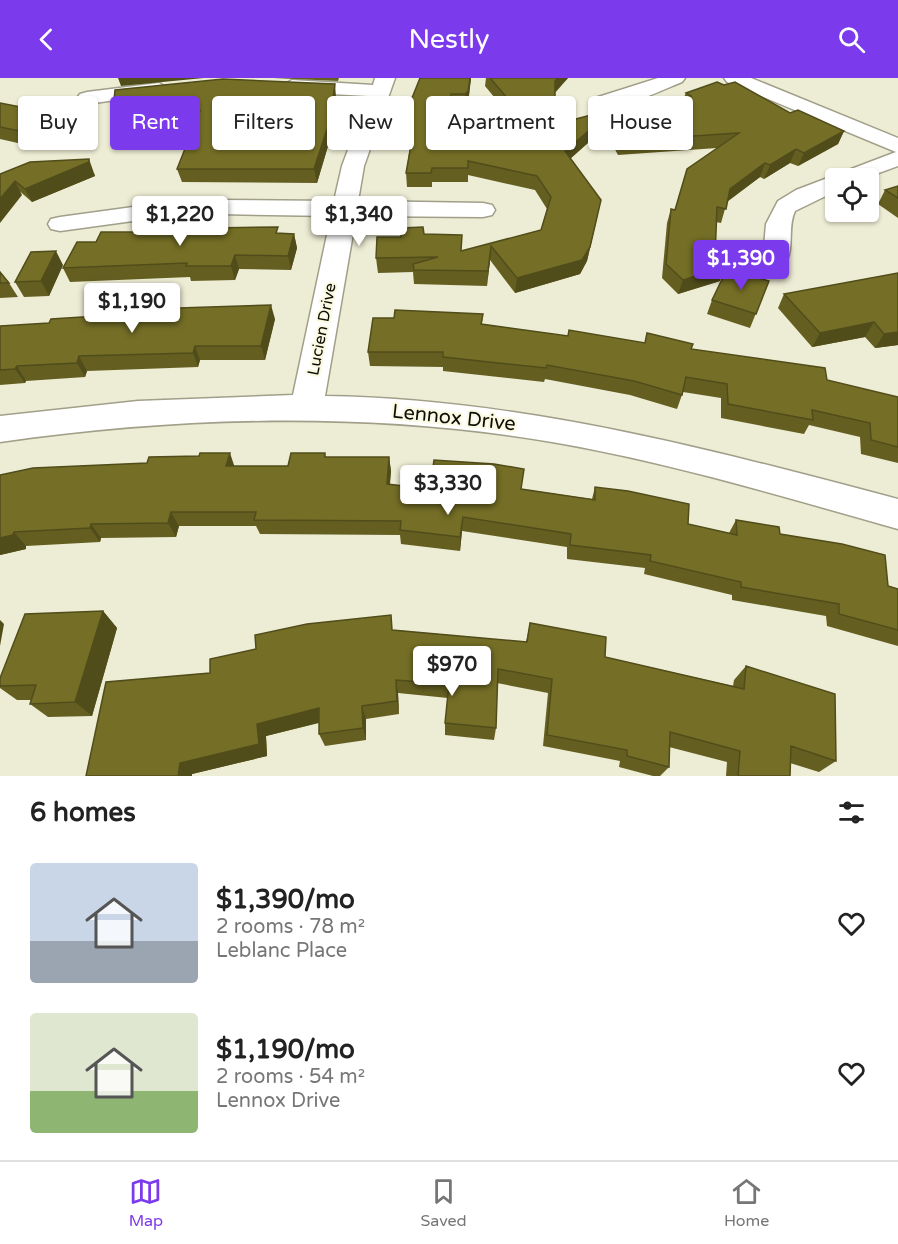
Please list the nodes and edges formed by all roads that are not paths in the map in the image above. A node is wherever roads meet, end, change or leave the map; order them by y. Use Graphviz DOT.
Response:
graph roads {
  1 [pos="675,78"];
  2 [pos="734,78"];
  3 [pos="272,85"];
  4 [pos="382,85"];
  5 [pos="180,87"];
  6 [pos="625,96"];
  7 [pos="98,97"];
  8 [pos="898,146"];
  9 [pos="898,158"];
  10 [pos="872,168"];
  11 [pos="825,187"];
  12 [pos="344,208"];
  13 [pos="483,210"];
  14 [pos="60,224"];
  15 [pos="776,258"];
  16 [pos="307,407"];
  17 [pos="0,429"];
  18 [pos="898,514"];
  1 -- 6 [label="street"];
  2 -- 8 [label="street"];
  3 -- 4 [label="street"];
  4 -- 12 [label="street, Lucien Drive"];
  5 -- 7 [label="street"];
  9 -- 10 [label="street"];
  11 -- 15 [label="street"];
  12 -- 13 [label="street"];
  12 -- 14 [label="street"];
  12 -- 16 [label="street, Lucien Drive"];
  16 -- 17 [label="street, Lennox Drive"];
  16 -- 18 [label="street, Lennox Drive"];
}
